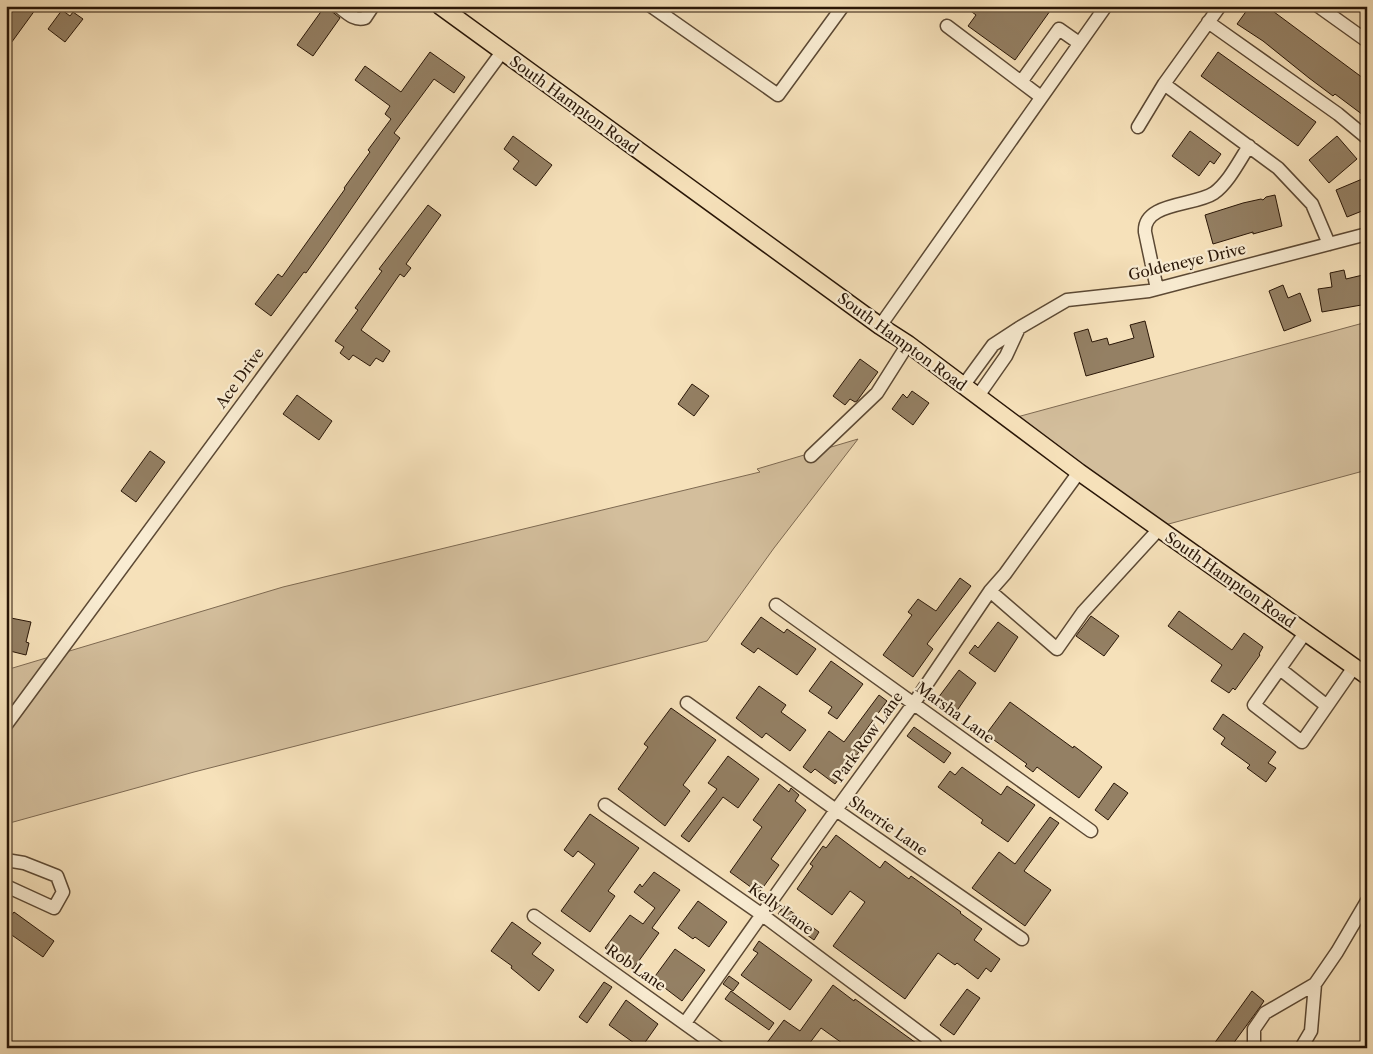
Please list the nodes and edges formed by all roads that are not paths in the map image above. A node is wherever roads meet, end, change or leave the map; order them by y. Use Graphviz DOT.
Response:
graph roads {
  1 [pos="338,6"];
  2 [pos="373,6"];
  3 [pos="440,6"];
  4 [pos="651,6"];
  5 [pos="843,6"];
  6 [pos="1106,6"];
  7 [pos="1220,6"];
  8 [pos="1322,8"];
  9 [pos="1208,22"];
  10 [pos="947,26"];
  11 [pos="1367,41"];
  12 [pos="1079,43"];
  13 [pos="502,52"];
  14 [pos="1021,82"];
  15 [pos="1164,84"];
  16 [pos="1041,97"];
  17 [pos="1138,127"];
  18 [pos="1367,138"];
  19 [pos="1249,146"];
  20 [pos="1367,234"];
  21 [pos="1329,244"];
  22 [pos="1157,289"];
  23 [pos="880,326"];
  24 [pos="1019,328"];
  25 [pos="908,344"];
  26 [pos="963,386"];
  27 [pos="978,396"];
  28 [pos="811,456"];
  29 [pos="1079,472"];
  30 [pos="1159,529"];
  31 [pos="990,591"];
  32 [pos="776,605"];
  33 [pos="1305,633"];
  34 [pos="1280,669"];
  35 [pos="1360,671"];
  36 [pos="687,703"];
  37 [pos="914,703"];
  38 [pos="1327,706"];
  39 [pos="6,725"];
  40 [pos="605,805"];
  41 [pos="836,810"];
  42 [pos="1091,831"];
  43 [pos="6,860"];
  44 [pos="6,886"];
  45 [pos="1367,901"];
  46 [pos="761,914"];
  47 [pos="534,916"];
  48 [pos="1022,940"];
  49 [pos="1315,984"];
  50 [pos="685,1023"];
  51 [pos="935,1044"];
  52 [pos="718,1048"];
  53 [pos="1257,1048"];
  54 [pos="1301,1048"];
  1 -- 2 [label="street"];
  3 -- 13 [label="main road, South Hampton Road"];
  4 -- 5 [label="street"];
  6 -- 12 [label="street"];
  7 -- 9 [label="street"];
  8 -- 11 [label="street"];
  9 -- 15 [label="street"];
  9 -- 18 [label="street"];
  10 -- 14 [label="street"];
  12 -- 14 [label="street"];
  12 -- 16 [label="street"];
  13 -- 23 [label="main road, South Hampton Road"];
  13 -- 39 [label="street, Ace Drive"];
  14 -- 16 [label="street"];
  15 -- 17 [label="street"];
  15 -- 19 [label="street"];
  16 -- 23 [label="street"];
  19 -- 21 [label="street"];
  19 -- 22 [label="street"];
  20 -- 21 [label="street, Goldeneye Drive"];
  21 -- 22 [label="street, Goldeneye Drive"];
  22 -- 24 [label="street, Goldeneye Drive"];
  23 -- 25 [label="main road, South Hampton Road"];
  24 -- 26 [label="street, Goldeneye Drive"];
  24 -- 27 [label="street"];
  25 -- 26 [label="main road, South Hampton Road"];
  25 -- 28 [label="street"];
  26 -- 27 [label="main road, South Hampton Road"];
  27 -- 29 [label="main road, South Hampton Road"];
  29 -- 30 [label="main road, South Hampton Road"];
  29 -- 31 [label="street, Park Row Lane"];
  30 -- 31 [label="street"];
  30 -- 33 [label="main road, South Hampton Road"];
  31 -- 37 [label="street, Park Row Lane"];
  32 -- 37 [label="street, Marsha Lane"];
  33 -- 34 [label="street"];
  33 -- 35 [label="main road, South Hampton Road"];
  34 -- 38 [label="street"];
  34 -- 38 [label="street"];
  35 -- 38 [label="street"];
  36 -- 41 [label="street, Sherrie Lane"];
  37 -- 41 [label="street, Park Row Lane"];
  37 -- 42 [label="street, Marsha Lane"];
  40 -- 46 [label="street, Kelly Lane"];
  41 -- 46 [label="street, Park Row Lane"];
  41 -- 48 [label="street, Sherrie Lane"];
  43 -- 44 [label="street"];
  45 -- 49 [label="street"];
  46 -- 50 [label="street, Park Row Lane"];
  46 -- 51 [label="street, Kelly Lane"];
  47 -- 50 [label="street, Rob Lane"];
  49 -- 53 [label="street"];
  49 -- 54 [label="street"];
  50 -- 52 [label="street, Rob Lane"];
}
